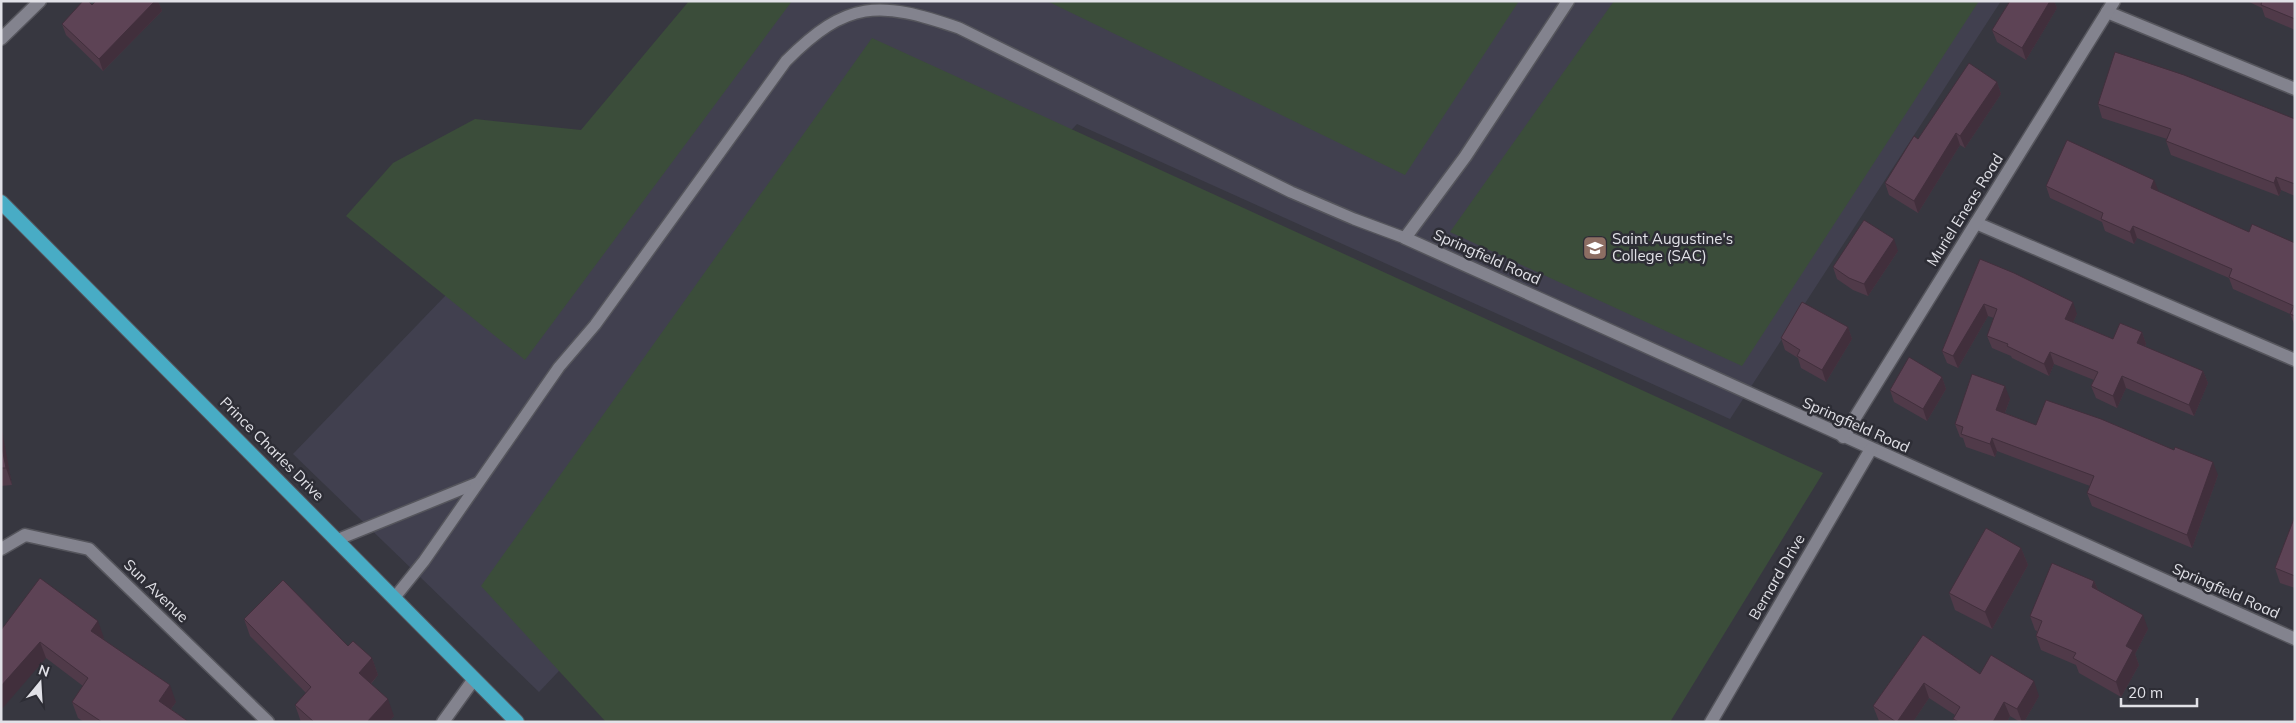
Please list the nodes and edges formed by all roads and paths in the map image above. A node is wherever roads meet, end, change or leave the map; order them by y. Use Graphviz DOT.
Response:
graph roads {
  1 [pos="40,1"];
  2 [pos="1568,1"];
  3 [pos="2111,6"];
  4 [pos="1,39"];
  5 [pos="2295,89"];
  6 [pos="1,202"];
  7 [pos="1976,223"];
  8 [pos="1405,238"];
  9 [pos="2295,360"];
  10 [pos="1843,437"];
  11 [pos="1871,449"];
  12 [pos="478,484"];
  13 [pos="338,539"];
  14 [pos="1,549"];
  15 [pos="395,597"];
  16 [pos="2295,639"];
  17 [pos="474,679"];
  18 [pos="268,722"];
  19 [pos="443,722"];
  20 [pos="517,722"];
  21 [pos="1712,722"];
  1 -- 4 [label="street"];
  2 -- 8 [label="street"];
  3 -- 5 [label="street"];
  3 -- 7 [label="street, Muriel Eneas Road"];
  6 -- 13 [label="highway, Prince Charles Drive"];
  7 -- 9 [label="street"];
  7 -- 10 [label="street, Muriel Eneas Road"];
  8 -- 10 [label="street, Springfield Road"];
  8 -- 12 [label="lane"];
  10 -- 11 [label="street, Springfield Road"];
  11 -- 16 [label="street, Springfield Road"];
  11 -- 21 [label="street, Bernard Drive"];
  12 -- 13 [label="lane"];
  12 -- 15 [label="lane"];
  13 -- 15 [label="highway, Prince Charles Drive"];
  14 -- 18 [label="street, Sun Avenue"];
  15 -- 17 [label="highway, Prince Charles Drive"];
  17 -- 19 [label="street"];
  17 -- 20 [label="highway, Prince Charles Drive"];
}
